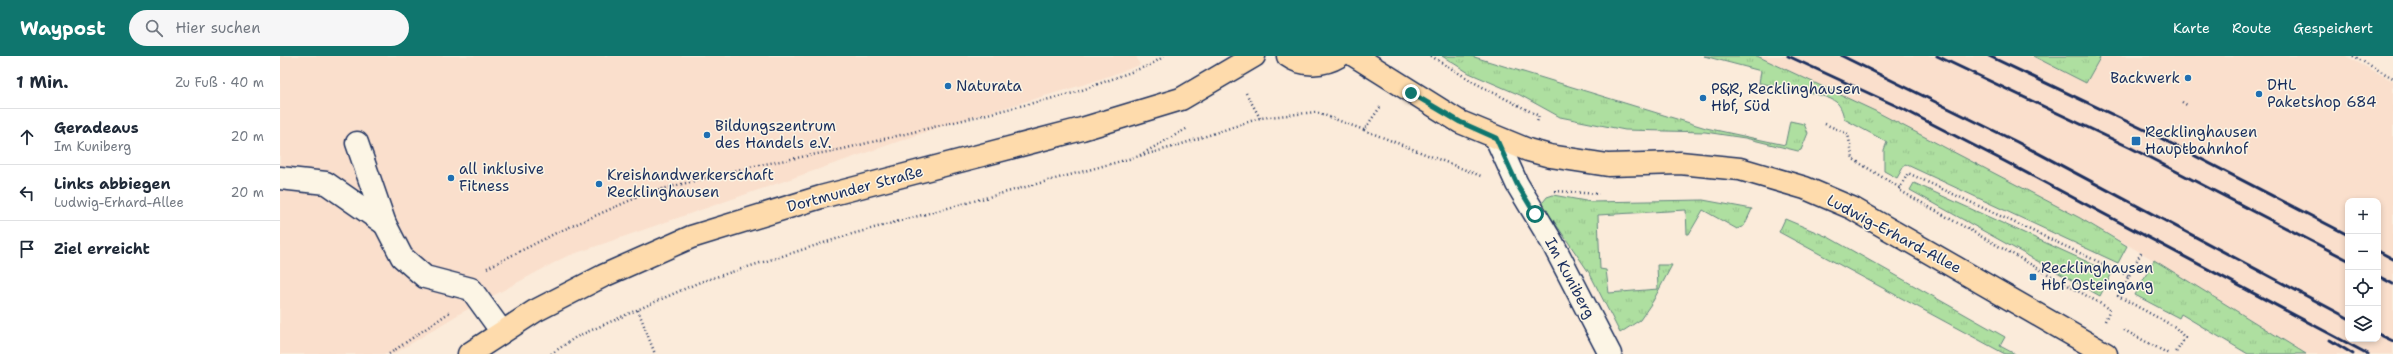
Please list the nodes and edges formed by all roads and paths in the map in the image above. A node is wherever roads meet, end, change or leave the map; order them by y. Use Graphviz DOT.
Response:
graph roads {
  1 [pos="1165,56"];
  2 [pos="1254,56"];
  3 [pos="1288,56"];
  4 [pos="1339,56"];
  5 [pos="1355,56"];
  6 [pos="1431,56"];
  7 [pos="2353,56"];
  8 [pos="2393,78"];
  9 [pos="1397,83"];
  10 [pos="2182,102"];
  11 [pos="2187,105"];
  12 [pos="1539,116"];
  13 [pos="1825,124"];
  14 [pos="1496,138"];
  15 [pos="357,143"];
  16 [pos="280,178"];
  17 [pos="1900,188"];
  18 [pos="385,224"];
  19 [pos="2141,253"];
  20 [pos="2129,276"];
  21 [pos="471,289"];
  22 [pos="638,310"];
  23 [pos="2111,324"];
  24 [pos="2117,327"];
  25 [pos="502,332"];
  26 [pos="389,354"];
  27 [pos="469,354"];
  28 [pos="551,354"];
  29 [pos="655,354"];
  30 [pos="1610,354"];
  31 [pos="2106,354"];
  32 [pos="2169,354"];
  33 [pos="2175,354"];
  1 -- 21 [label="path"];
  2 -- 25 [label="main road, Dortmunder Straße"];
  3 -- 4 [label="main road"];
  5 -- 9 [label="main road, Ludwig-Erhard-Allee"];
  6 -- 12 [label="path"];
  7 -- 8 [label="path"];
  9 -- 14 [label="main road, Ludwig-Erhard-Allee"];
  9 -- 22 [label="path"];
  10 -- 11 [label="path"];
  13 -- 17 [label="path"];
  14 -- 30 [label="street, Im Kuniberg"];
  14 -- 31 [label="main road, Ludwig-Erhard-Allee"];
  15 -- 18 [label="street"];
  16 -- 18 [label="street"];
  17 -- 20 [label="path"];
  17 -- 23 [label="path"];
  18 -- 21 [label="street"];
  19 -- 20 [label="path"];
  20 -- 33 [label="path"];
  21 -- 25 [label="street"];
  21 -- 26 [label="path"];
  22 -- 28 [label="path"];
  22 -- 29 [label="path"];
  24 -- 32 [label="path"];
  25 -- 27 [label="main road, Dortmunder Straße"];
}
